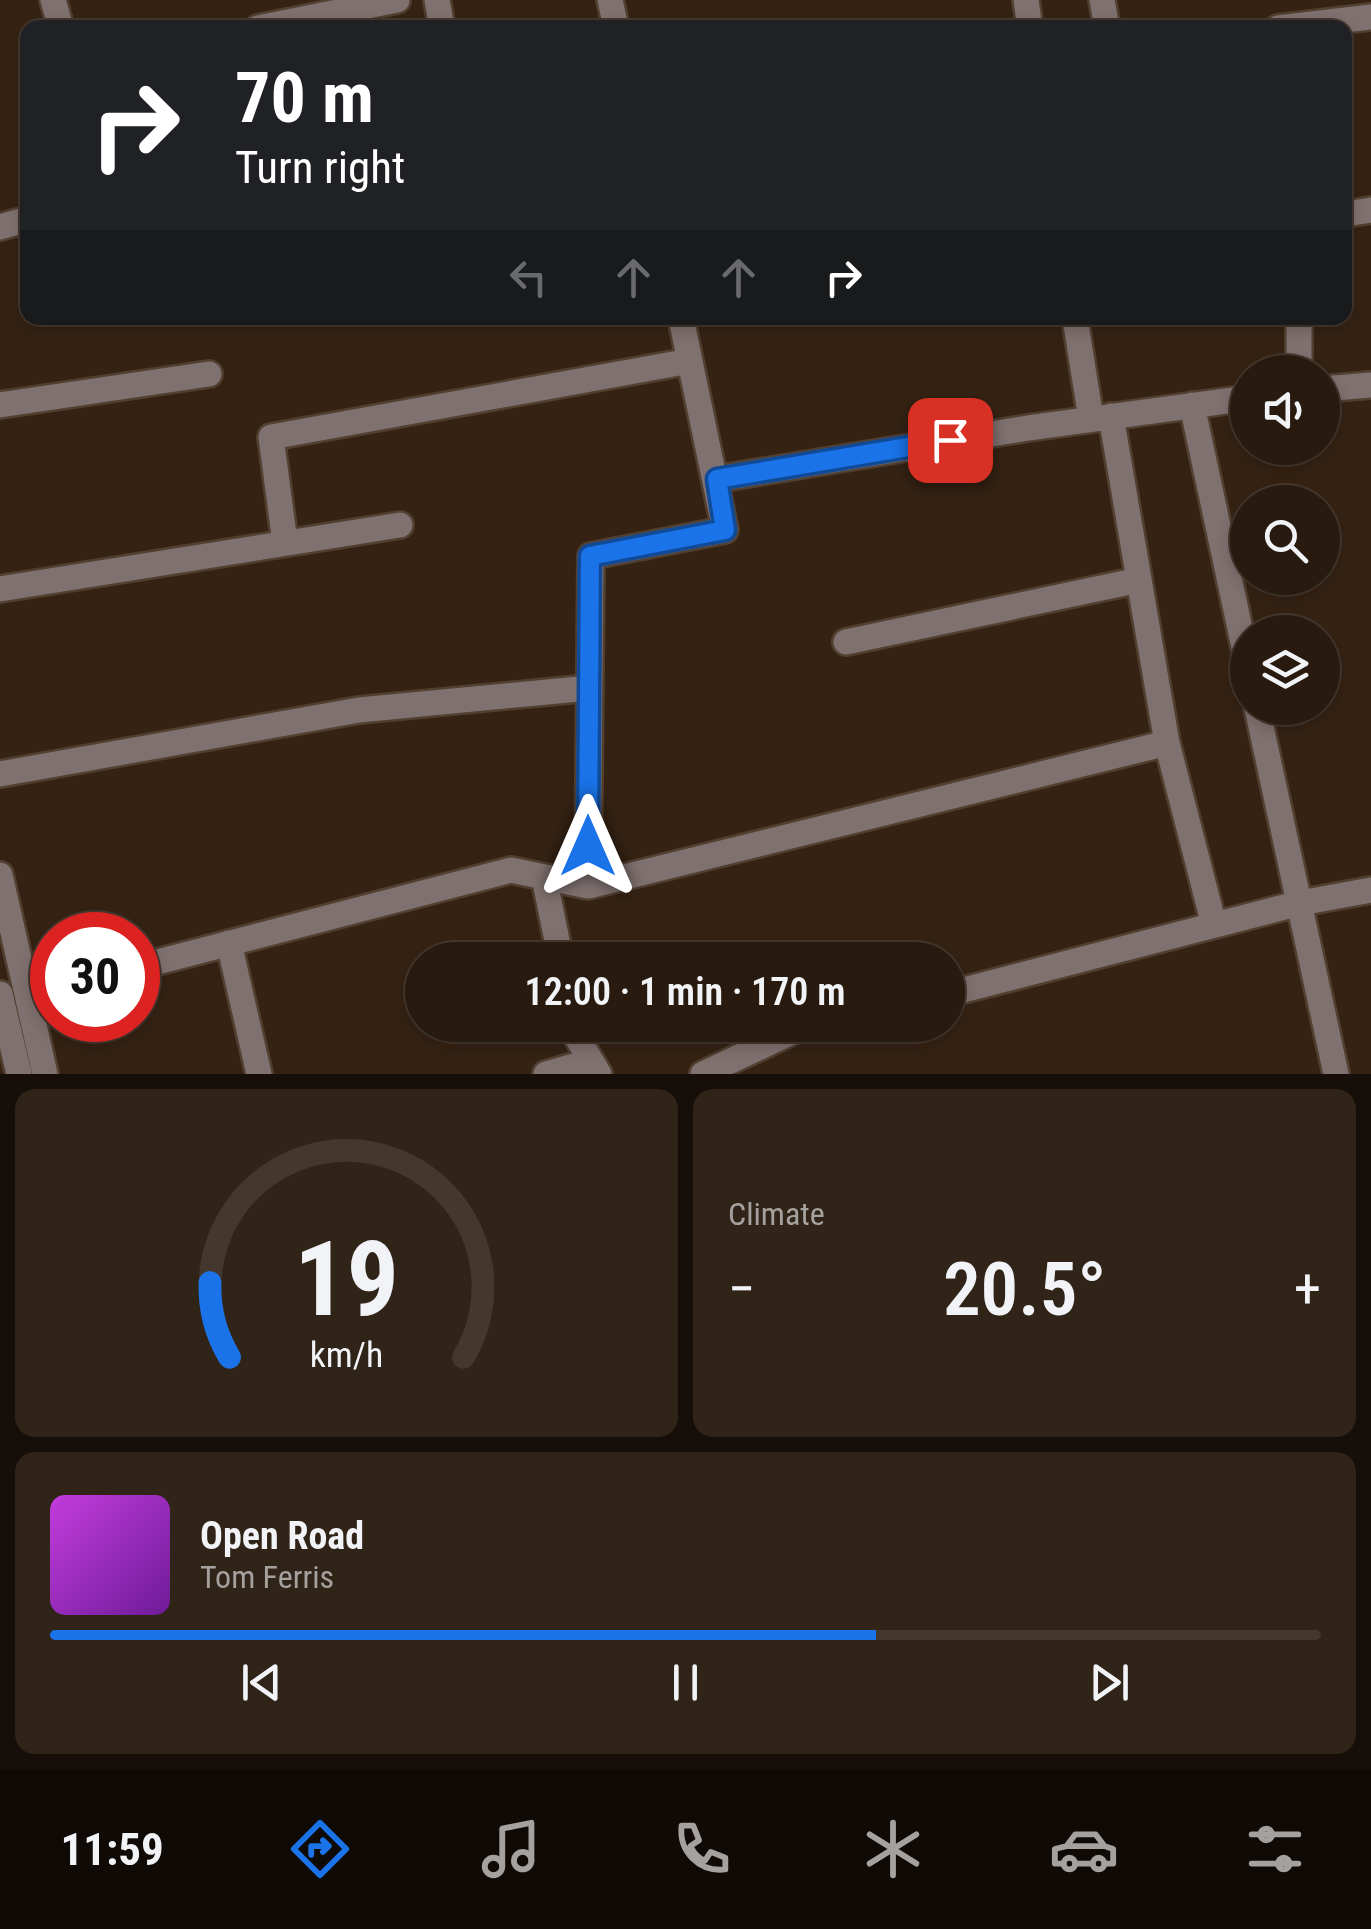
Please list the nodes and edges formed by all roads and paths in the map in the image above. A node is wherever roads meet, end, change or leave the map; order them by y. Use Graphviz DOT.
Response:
graph roads {
  1 [pos="397,0"];
  2 [pos="1371,16"];
  3 [pos="336,20"];
  4 [pos="1340,20"];
  5 [pos="682,325"];
  6 [pos="1077,325"];
  7 [pos="1299,325"];
  8 [pos="1299,355"];
  9 [pos="690,361"];
  10 [pos="209,374"];
  11 [pos="1371,385"];
  12 [pos="1340,388"];
  13 [pos="1230,400"];
  14 [pos="0,405"];
  15 [pos="1192,405"];
  16 [pos="1101,418"];
  17 [pos="717,479"];
  18 [pos="400,525"];
  19 [pos="285,543"];
  20 [pos="1139,580"];
  21 [pos="0,589"];
  22 [pos="1237,615"];
  23 [pos="846,642"];
  24 [pos="590,688"];
  25 [pos="1260,725"];
  26 [pos="1166,744"];
  27 [pos="0,774"];
  28 [pos="0,875"];
  29 [pos="544,877"];
  30 [pos="588,886"];
  31 [pos="1371,890"];
  32 [pos="1300,902"];
  33 [pos="1214,925"];
  34 [pos="557,942"];
  35 [pos="229,943"];
  36 [pos="160,961"];
  37 [pos="965,990"];
  38 [pos="20,995"];
  39 [pos="582,1042"];
  40 [pos="771,1042"];
  41 [pos="595,1068"];
  42 [pos="19,1074"];
  43 [pos="45,1074"];
  44 [pos="259,1074"];
  45 [pos="546,1074"];
  46 [pos="703,1074"];
  47 [pos="1336,1074"];
  1 -- 3 [label="street"];
  2 -- 4 [label="street"];
  5 -- 9 [label="street"];
  6 -- 16 [label="street"];
  7 -- 8 [label="street"];
  9 -- 17 [label="street"];
  9 -- 19 [label="street"];
  10 -- 14 [label="street"];
  11 -- 12 [label="street"];
  13 -- 15 [label="street"];
  15 -- 16 [label="street"];
  15 -- 22 [label="street"];
  16 -- 17 [label="street"];
  16 -- 20 [label="street"];
  17 -- 24 [label="street"];
  18 -- 19 [label="street"];
  19 -- 21 [label="street"];
  20 -- 23 [label="street"];
  20 -- 26 [label="street"];
  24 -- 27 [label="street"];
  24 -- 30 [label="street"];
  25 -- 32 [label="street"];
  26 -- 30 [label="street"];
  26 -- 33 [label="street"];
  28 -- 38 [label="street"];
  29 -- 30 [label="street"];
  29 -- 34 [label="street"];
  29 -- 35 [label="street"];
  31 -- 32 [label="street"];
  32 -- 33 [label="street"];
  32 -- 47 [label="street"];
  33 -- 37 [label="street"];
  35 -- 36 [label="street"];
  35 -- 44 [label="street"];
  38 -- 42 [label="street"];
  38 -- 43 [label="street"];
  39 -- 41 [label="street"];
  40 -- 46 [label="street"];
  41 -- 45 [label="street"];
}
